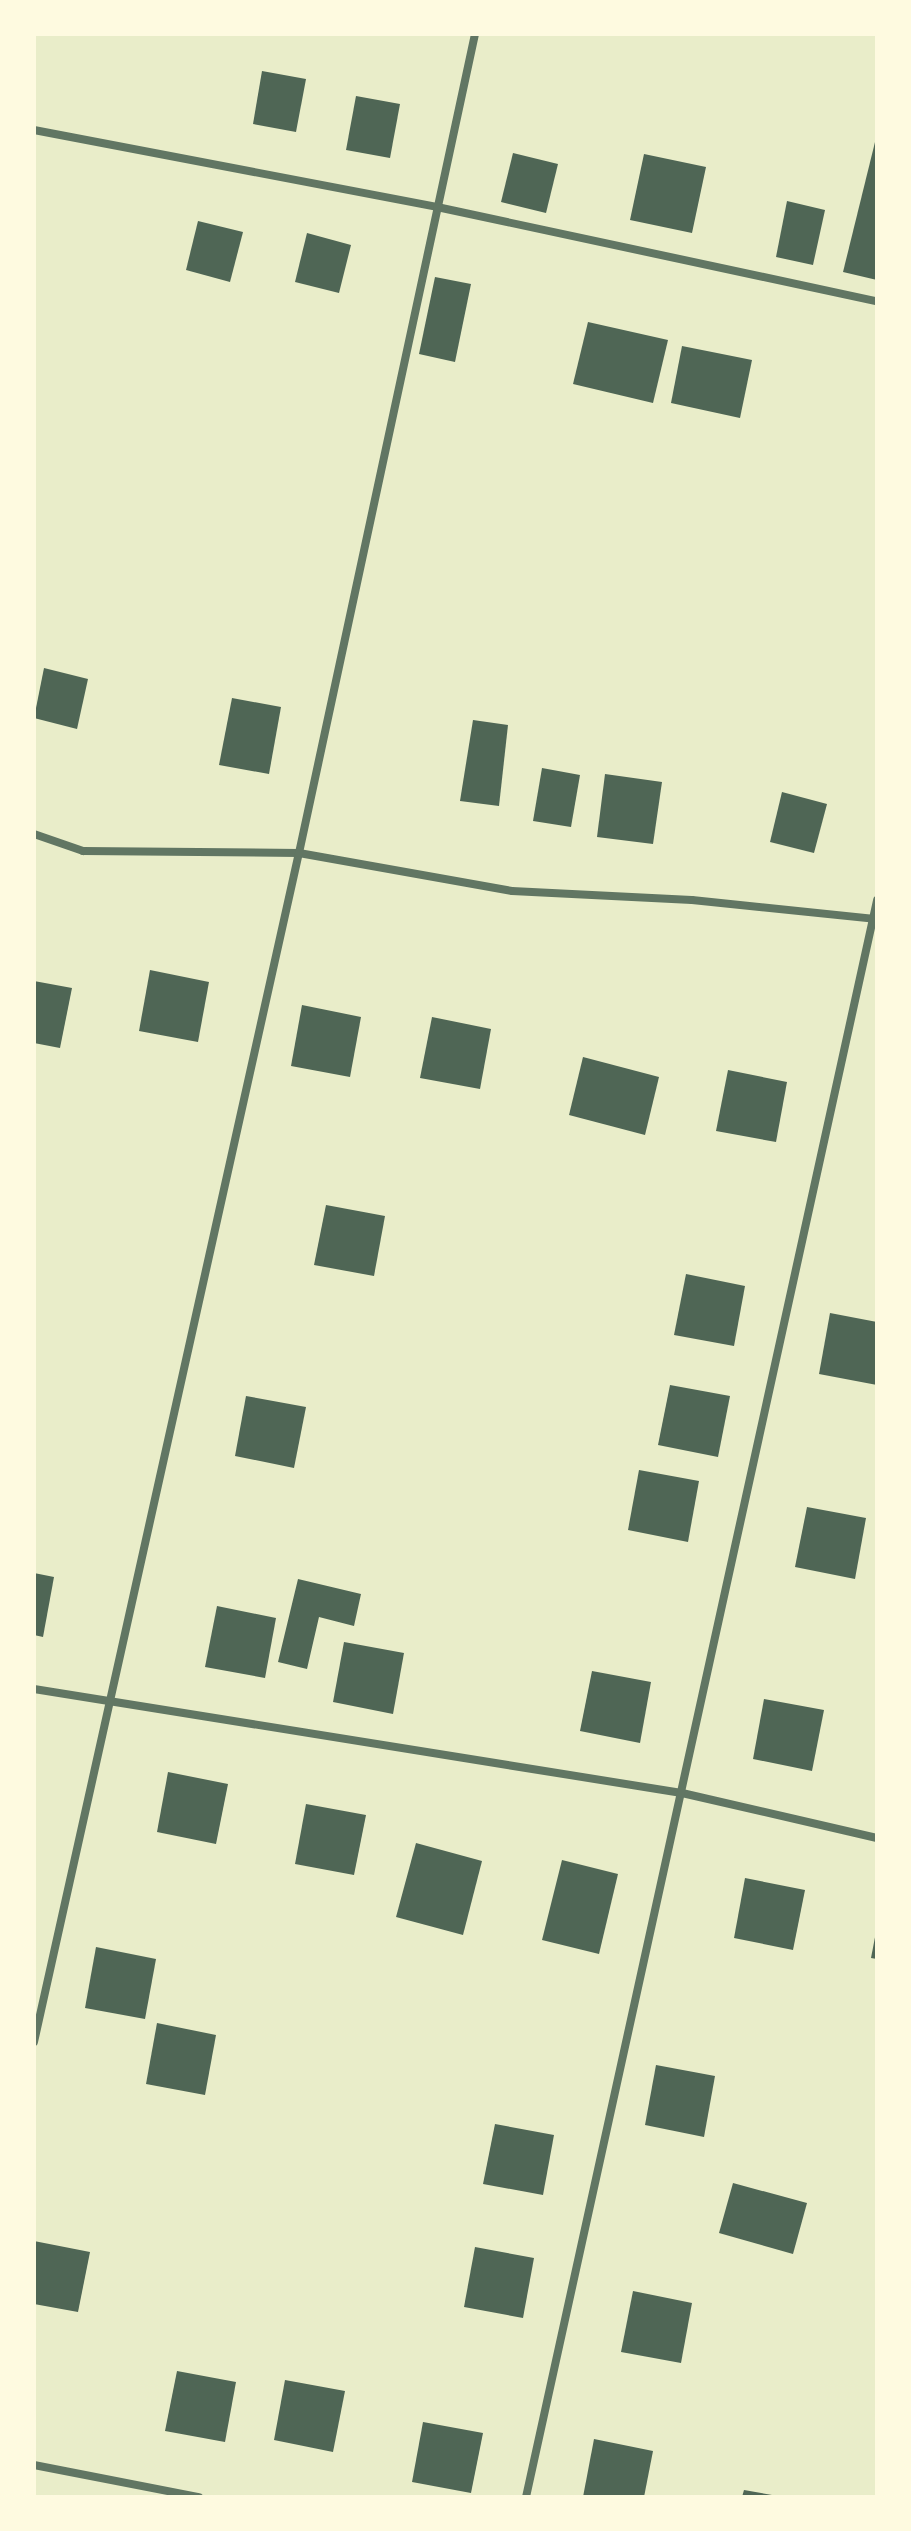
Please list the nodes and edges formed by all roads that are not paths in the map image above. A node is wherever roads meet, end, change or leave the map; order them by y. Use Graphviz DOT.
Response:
graph roads {
  1 [pos="475,34"];
  2 [pos="34,130"];
  3 [pos="437,207"];
  4 [pos="877,301"];
  5 [pos="34,834"];
  6 [pos="299,853"];
  7 [pos="877,900"];
  8 [pos="875,918"];
  9 [pos="34,1689"];
  10 [pos="107,1702"];
  11 [pos="682,1793"];
  12 [pos="877,1838"];
  13 [pos="34,2042"];
  14 [pos="34,2465"];
  15 [pos="199,2497"];
  16 [pos="526,2497"];
  1 -- 3 [label="street"];
  2 -- 3 [label="street"];
  3 -- 4 [label="street"];
  3 -- 6 [label="street"];
  5 -- 6 [label="street"];
  6 -- 8 [label="street"];
  6 -- 10 [label="street"];
  7 -- 8 [label="street"];
  8 -- 11 [label="street"];
  9 -- 10 [label="street"];
  10 -- 11 [label="street"];
  10 -- 13 [label="street"];
  11 -- 12 [label="street"];
  11 -- 16 [label="street"];
  14 -- 15 [label="street"];
}
